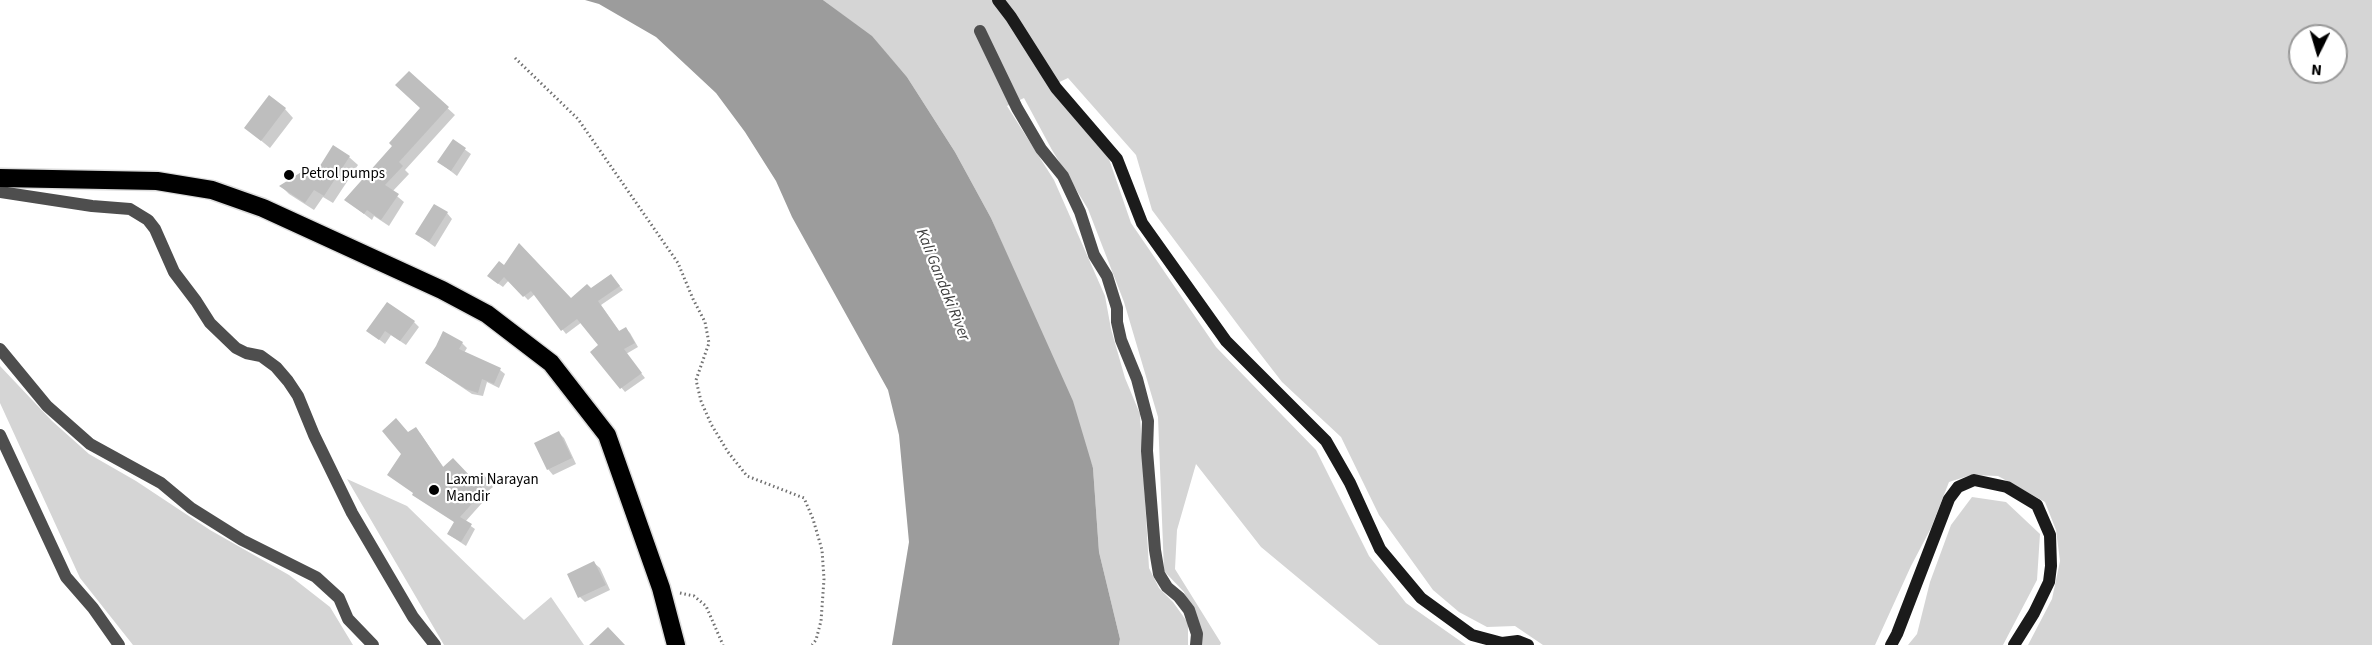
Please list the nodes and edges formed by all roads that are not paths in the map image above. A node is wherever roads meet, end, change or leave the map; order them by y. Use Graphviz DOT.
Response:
graph roads {
  1 [pos="998,0"];
  2 [pos="980,31"];
  3 [pos="0,178"];
  4 [pos="0,192"];
  5 [pos="0,349"];
  6 [pos="0,435"];
  7 [pos="119,645"];
  8 [pos="373,645"];
  9 [pos="435,645"];
  10 [pos="676,645"];
  11 [pos="1196,645"];
  12 [pos="1528,645"];
  13 [pos="1891,645"];
  14 [pos="2014,645"];
  1 -- 12 [label="street"];
  2 -- 11 [label="street"];
  3 -- 10 [label="highway"];
  4 -- 9 [label="street"];
  5 -- 8 [label="street"];
  6 -- 7 [label="street"];
  13 -- 14 [label="street"];
}
